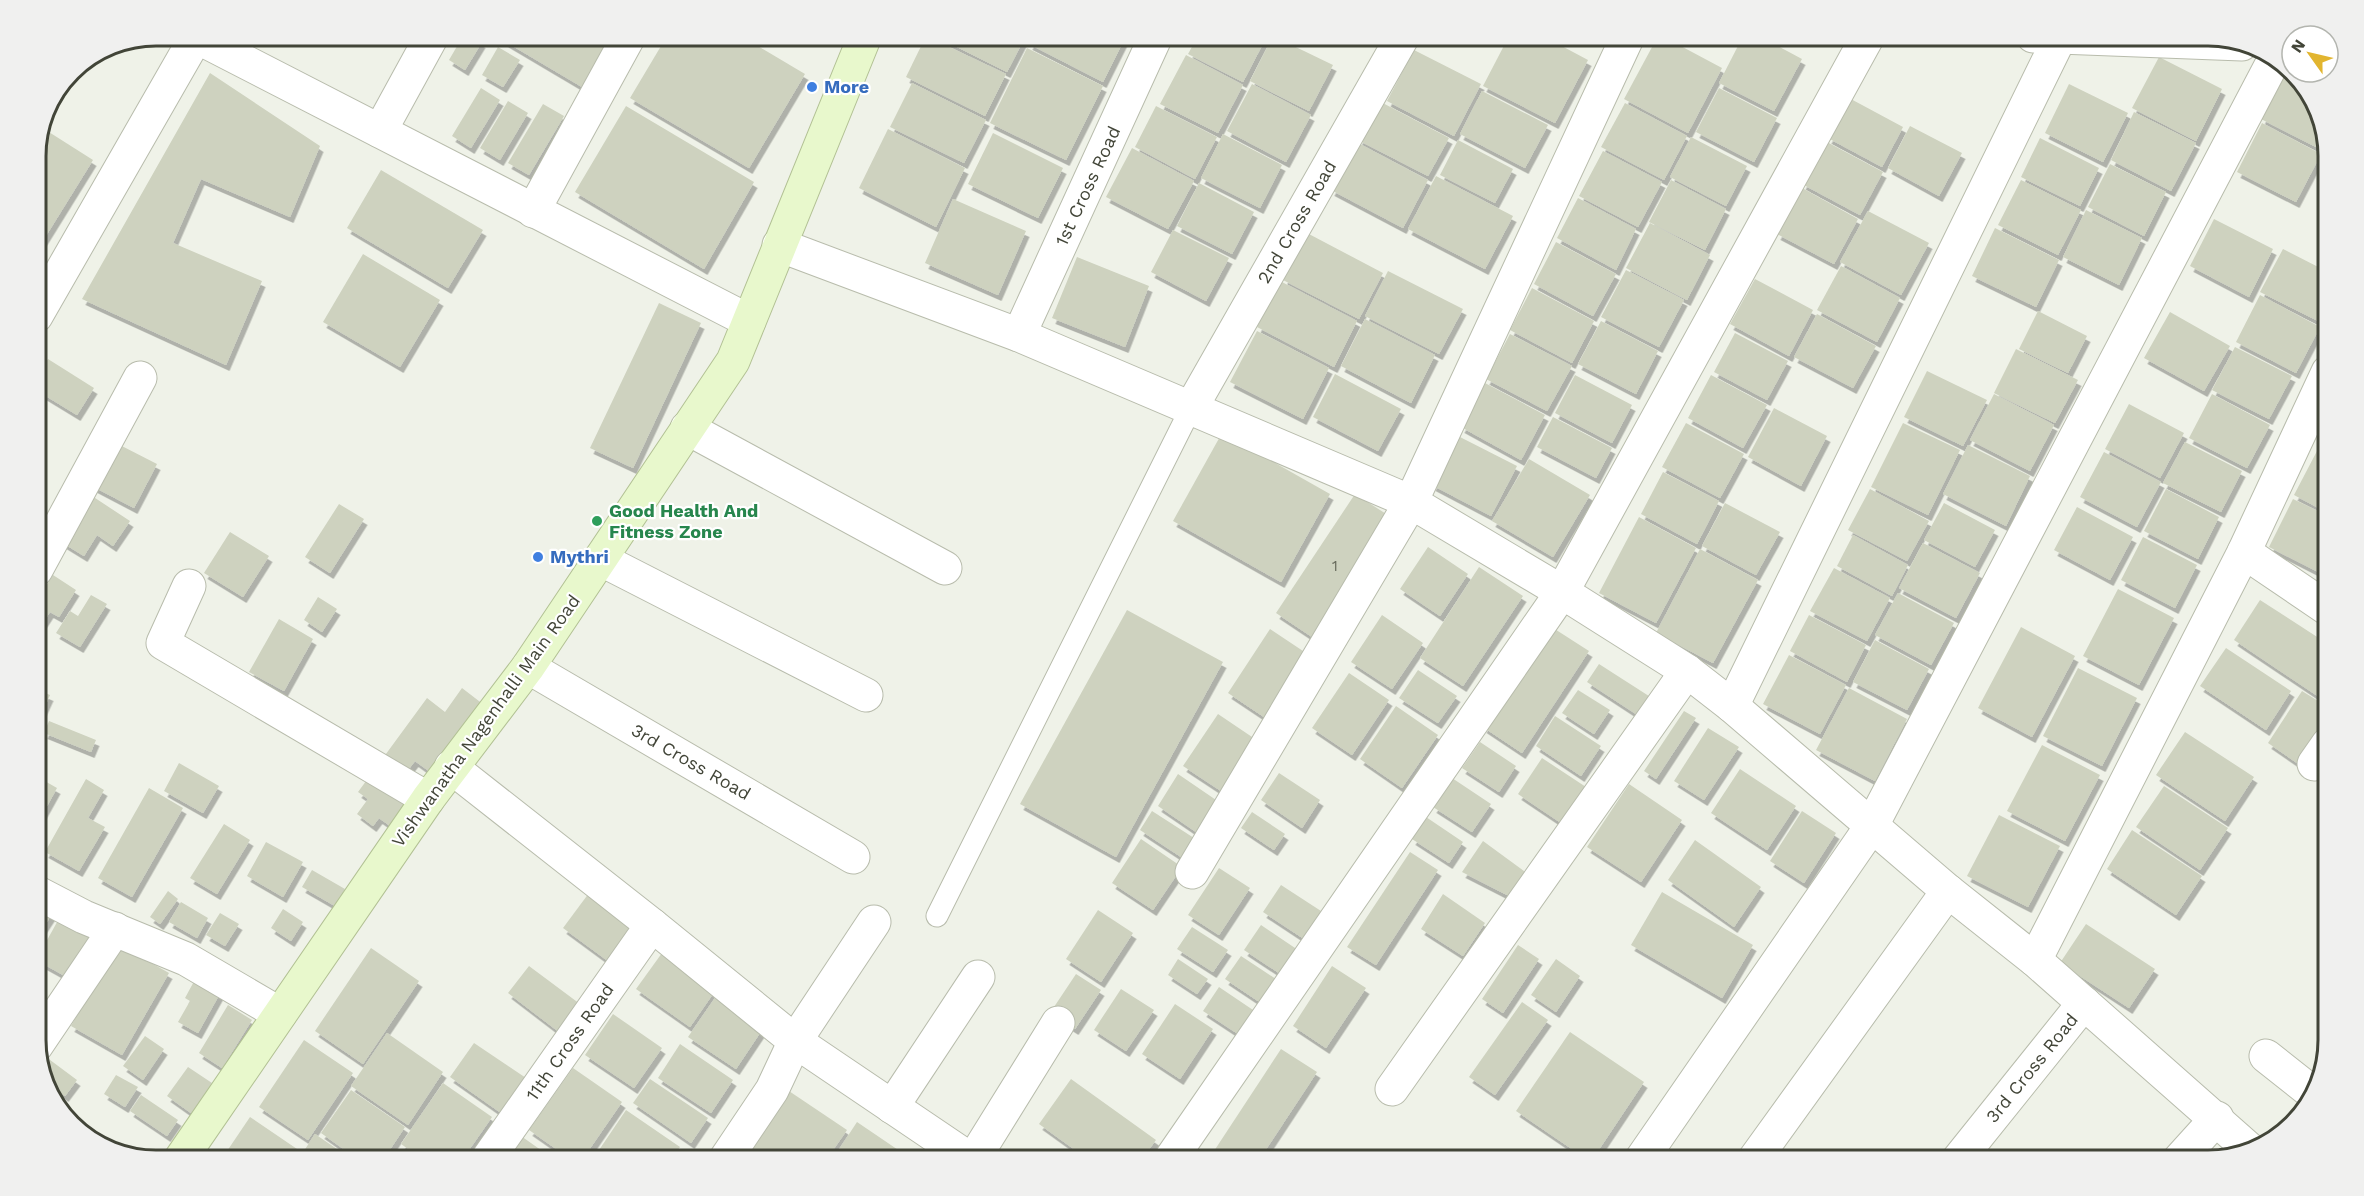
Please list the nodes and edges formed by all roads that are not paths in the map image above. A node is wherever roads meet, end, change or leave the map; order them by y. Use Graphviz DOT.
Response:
graph roads {
  1 [pos="189,46"];
  2 [pos="214,46"];
  3 [pos="427,46"];
  4 [pos="624,46"];
  5 [pos="861,46"];
  6 [pos="1151,46"];
  7 [pos="1397,46"];
  8 [pos="1623,46"];
  9 [pos="1862,46"];
  10 [pos="2043,46"];
  11 [pos="2270,67"];
  12 [pos="380,131"];
  13 [pos="533,211"];
  14 [pos="779,245"];
  15 [pos="47,297"];
  16 [pos="749,321"];
  17 [pos="1019,335"];
  18 [pos="140,378"];
  19 [pos="2317,395"];
  20 [pos="1191,408"];
  21 [pos="687,428"];
  22 [pos="1412,502"];
  23 [pos="47,550"];
  24 [pos="2244,552"];
  25 [pos="600,559"];
  26 [pos="945,568"];
  27 [pos="189,586"];
  28 [pos="1562,592"];
  29 [pos="2318,602"];
  30 [pos="528,667"];
  31 [pos="1687,671"];
  32 [pos="866,695"];
  33 [pos="1732,706"];
  34 [pos="451,767"];
  35 [pos="428,799"];
  36 [pos="1871,827"];
  37 [pos="853,857"];
  38 [pos="1192,872"];
  39 [pos="1948,891"];
  40 [pos="47,898"];
  41 [pos="937,916"];
  42 [pos="874,922"];
  43 [pos="652,925"];
  44 [pos="115,930"];
  45 [pos="2035,960"];
  46 [pos="978,977"];
  47 [pos="2084,1003"];
  48 [pos="280,1014"];
  49 [pos="1058,1023"];
  50 [pos="47,1030"];
  51 [pos="795,1041"];
  52 [pos="2266,1056"];
  53 [pos="2306,1088"];
  54 [pos="1392,1089"];
  55 [pos="892,1107"];
  56 [pos="2217,1118"];
  57 [pos="2243,1143"];
  58 [pos="187,1150"];
  59 [pos="494,1150"];
  60 [pos="732,1150"];
  61 [pos="957,1150"];
  62 [pos="978,1150"];
  63 [pos="1177,1150"];
  64 [pos="1648,1150"];
  65 [pos="1761,1150"];
  66 [pos="1966,1150"];
  67 [pos="2188,1150"];
  1 -- 15 [label="street"];
  2 -- 12 [label="street"];
  3 -- 12 [label="street"];
  4 -- 13 [label="street"];
  5 -- 14 [label="street, Vishwanatha Nagenhalli Main Road"];
  6 -- 17 [label="street, 1st Cross Road"];
  7 -- 20 [label="street, 2nd Cross Road"];
  8 -- 22 [label="street"];
  9 -- 28 [label="street"];
  10 -- 33 [label="street"];
  11 -- 36 [label="street"];
  12 -- 13 [label="street"];
  13 -- 16 [label="street"];
  14 -- 16 [label="street, Vishwanatha Nagenhalli Main Road"];
  14 -- 17 [label="street"];
  16 -- 21 [label="street, Vishwanatha Nagenhalli Main Road"];
  17 -- 20 [label="street"];
  18 -- 23 [label="street"];
  19 -- 24 [label="street"];
  20 -- 22 [label="street"];
  20 -- 41 [label="lane"];
  21 -- 25 [label="street, Vishwanatha Nagenhalli Main Road"];
  21 -- 26 [label="street"];
  22 -- 28 [label="street"];
  22 -- 38 [label="street"];
  24 -- 29 [label="street"];
  24 -- 45 [label="street"];
  25 -- 30 [label="street, Vishwanatha Nagenhalli Main Road"];
  25 -- 32 [label="street"];
  27 -- 35 [label="street"];
  28 -- 31 [label="street"];
  28 -- 63 [label="street"];
  30 -- 34 [label="street, Vishwanatha Nagenhalli Main Road"];
  30 -- 37 [label="street, 3rd Cross Road"];
  31 -- 33 [label="street"];
  31 -- 54 [label="street"];
  33 -- 36 [label="street"];
  34 -- 35 [label="street, Vishwanatha Nagenhalli Main Road"];
  34 -- 43 [label="street"];
  35 -- 48 [label="street, Vishwanatha Nagenhalli Main Road"];
  36 -- 39 [label="street"];
  36 -- 64 [label="street"];
  39 -- 45 [label="street"];
  39 -- 65 [label="street"];
  40 -- 44 [label="street"];
  42 -- 51 [label="street"];
  43 -- 51 [label="street"];
  43 -- 59 [label="street, 11th Cross Road"];
  44 -- 48 [label="street"];
  44 -- 50 [label="street"];
  45 -- 47 [label="street"];
  46 -- 55 [label="street"];
  47 -- 56 [label="street"];
  47 -- 66 [label="street, 3rd Cross Road"];
  48 -- 58 [label="street, Vishwanatha Nagenhalli Main Road"];
  49 -- 62 [label="street"];
  51 -- 55 [label="street"];
  51 -- 60 [label="street"];
  52 -- 53 [label="street"];
  55 -- 61 [label="street"];
  56 -- 57 [label="street"];
  56 -- 67 [label="street"];
}
